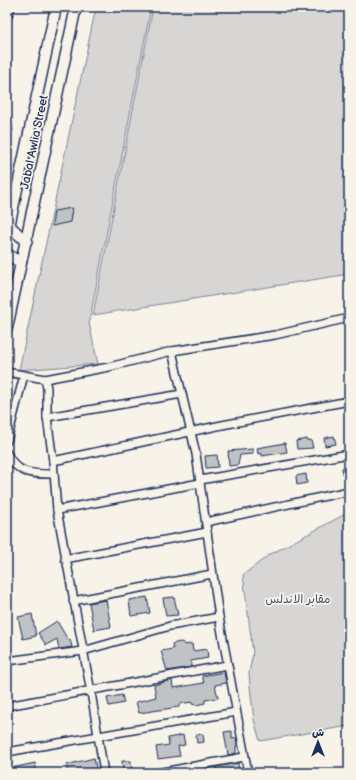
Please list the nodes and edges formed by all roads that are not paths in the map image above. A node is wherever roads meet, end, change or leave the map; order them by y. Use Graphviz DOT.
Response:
graph roads {
  1 [pos="11,7"];
  2 [pos="56,7"];
  3 [pos="76,7"];
  4 [pos="7,18"];
  5 [pos="10,208"];
  6 [pos="9,225"];
  7 [pos="7,236"];
  8 [pos="27,240"];
  9 [pos="7,254"];
  10 [pos="21,263"];
  11 [pos="349,312"];
  12 [pos="349,318"];
  13 [pos="340,319"];
  14 [pos="7,328"];
  15 [pos="172,351"];
  16 [pos="7,372"];
  17 [pos="24,376"];
  18 [pos="45,379"];
  19 [pos="182,394"];
  20 [pos="349,401"];
  21 [pos="47,417"];
  22 [pos="191,431"];
  23 [pos="7,441"];
  24 [pos="7,453"];
  25 [pos="349,454"];
  26 [pos="53,461"];
  27 [pos="54,474"];
  28 [pos="200,481"];
  29 [pos="349,491"];
  30 [pos="57,510"];
  31 [pos="206,522"];
  32 [pos="207,532"];
  33 [pos="65,559"];
  34 [pos="212,574"];
  35 [pos="73,601"];
  36 [pos="219,617"];
  37 [pos="83,650"];
  38 [pos="7,661"];
  39 [pos="227,665"];
  40 [pos="91,692"];
  41 [pos="7,706"];
  42 [pos="236,712"];
  43 [pos="98,736"];
  44 [pos="7,752"];
  45 [pos="244,757"];
  46 [pos="104,773"];
  47 [pos="157,773"];
  48 [pos="248,773"];
  1 -- 4 [label="street"];
  2 -- 5 [label="highway, Jabal Awlia Street"];
  3 -- 8 [label="highway, Jabal Awlia Street"];
  5 -- 6 [label="highway, Jabal Awlia Street"];
  6 -- 7 [label="highway, Jabal Awlia Street"];
  6 -- 8 [label="highway"];
  8 -- 10 [label="highway, Jabal Awlia Street"];
  9 -- 10 [label="highway"];
  10 -- 14 [label="highway, Jabal Awlia Street"];
  11 -- 13 [label="street"];
  12 -- 13 [label="street"];
  13 -- 15 [label="street"];
  15 -- 18 [label="street"];
  15 -- 19 [label="street"];
  16 -- 17 [label="street"];
  17 -- 18 [label="street"];
  17 -- 23 [label="street"];
  18 -- 21 [label="street"];
  19 -- 21 [label="street"];
  19 -- 22 [label="street"];
  20 -- 22 [label="street"];
  21 -- 26 [label="street"];
  22 -- 26 [label="street"];
  22 -- 28 [label="street"];
  24 -- 27 [label="street"];
  25 -- 28 [label="street"];
  26 -- 27 [label="street"];
  27 -- 30 [label="street"];
  28 -- 30 [label="street"];
  28 -- 31 [label="street"];
  29 -- 31 [label="street"];
  30 -- 33 [label="street"];
  31 -- 32 [label="street"];
  32 -- 33 [label="street"];
  32 -- 34 [label="street"];
  33 -- 35 [label="street"];
  34 -- 35 [label="street"];
  34 -- 36 [label="street"];
  35 -- 37 [label="street"];
  36 -- 37 [label="street"];
  36 -- 39 [label="street"];
  37 -- 38 [label="street"];
  37 -- 40 [label="street"];
  39 -- 40 [label="street"];
  39 -- 42 [label="street"];
  40 -- 41 [label="street"];
  40 -- 43 [label="street"];
  42 -- 43 [label="street"];
  42 -- 45 [label="street"];
  43 -- 44 [label="street"];
  43 -- 46 [label="street"];
  45 -- 47 [label="street"];
  45 -- 48 [label="street"];
}
